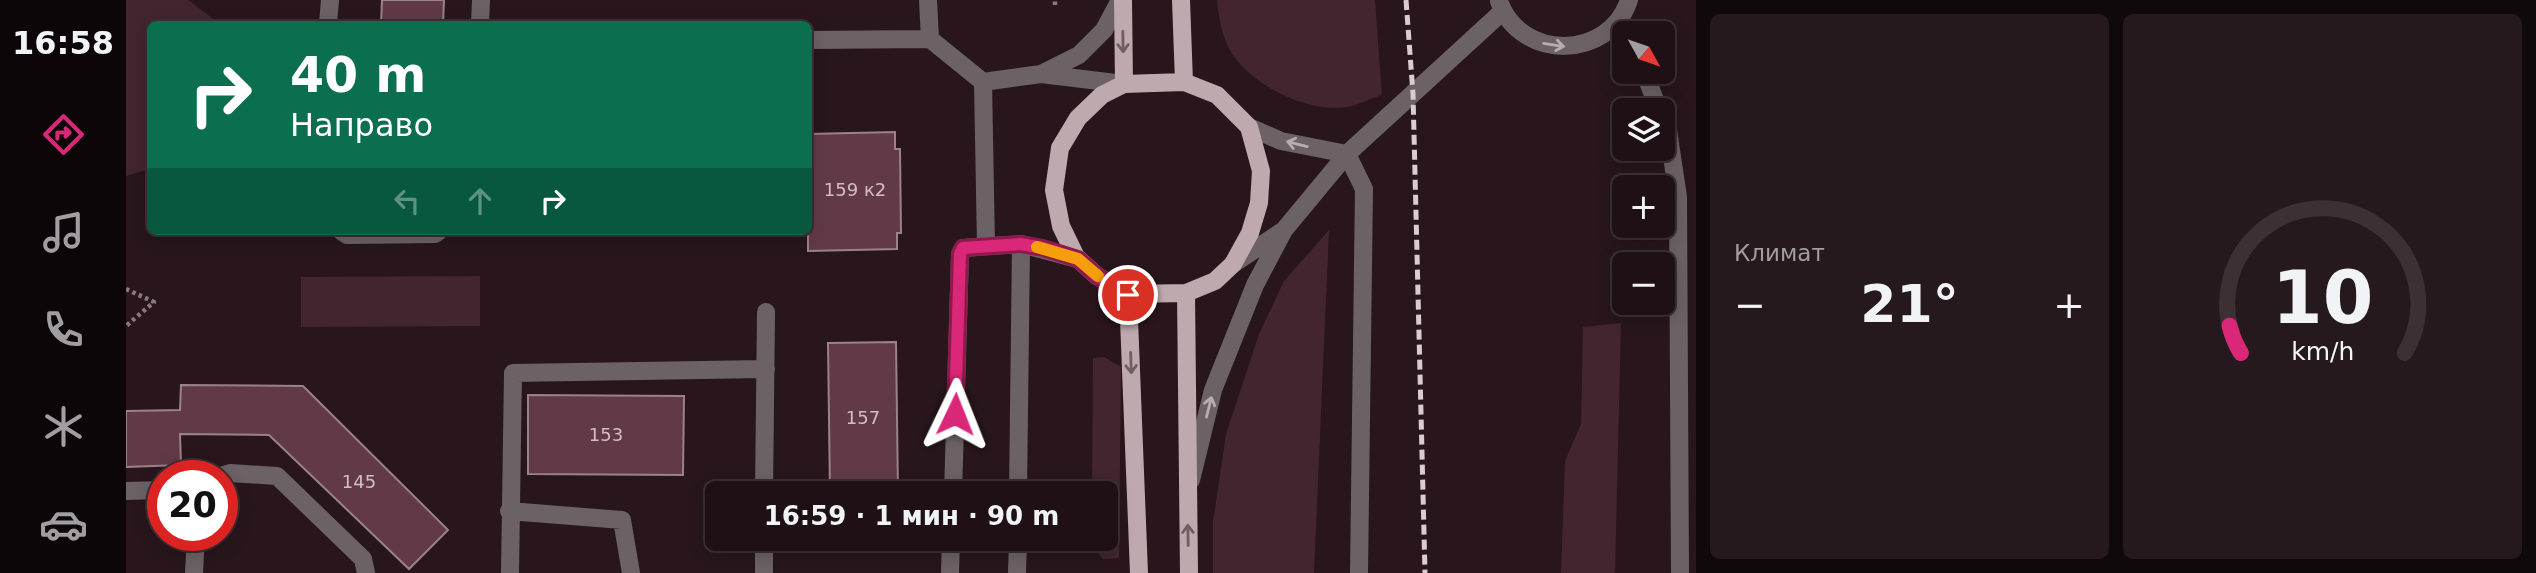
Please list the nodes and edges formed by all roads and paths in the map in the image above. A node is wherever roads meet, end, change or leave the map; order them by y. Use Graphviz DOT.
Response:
graph roads {
  1 [pos="330,0"];
  2 [pos="481,0"];
  3 [pos="928,0"];
  4 [pos="1121,0"];
  5 [pos="1181,0"];
  6 [pos="1629,0"];
  7 [pos="1501,6"];
  8 [pos="328,21"];
  9 [pos="480,21"];
  10 [pos="1618,21"];
  11 [pos="1612,28"];
  12 [pos="930,38"];
  13 [pos="812,40"];
  14 [pos="1041,74"];
  15 [pos="983,82"];
  16 [pos="1184,82"];
  17 [pos="1124,84"];
  18 [pos="1249,127"];
  19 [pos="1348,154"];
  20 [pos="1673,161"];
  21 [pos="1284,230"];
  22 [pos="1021,244"];
  23 [pos="986,246"];
  24 [pos="1078,259"];
  25 [pos="1233,264"];
  26 [pos="126,289"];
  27 [pos="1186,293"];
  28 [pos="1128,295"];
  29 [pos="766,312"];
  30 [pos="126,326"];
  31 [pos="765,369"];
  32 [pos="238,477"];
  33 [pos="765,481"];
  34 [pos="953,481"];
  35 [pos="1018,481"];
  36 [pos="147,490"];
  37 [pos="126,491"];
  38 [pos="1187,497"];
  39 [pos="509,511"];
  40 [pos="195,551"];
  41 [pos="764,551"];
  42 [pos="951,551"];
  43 [pos="1018,551"];
  44 [pos="194,573"];
  45 [pos="366,573"];
  46 [pos="510,573"];
  47 [pos="631,573"];
  48 [pos="764,573"];
  49 [pos="950,573"];
  50 [pos="1017,573"];
  51 [pos="1139,573"];
  52 [pos="1189,573"];
  53 [pos="1359,573"];
  54 [pos="1680,573"];
  1 -- 8 [label="street"];
  2 -- 9 [label="street"];
  3 -- 12 [label="street"];
  4 -- 14 [label="street"];
  4 -- 17 [label="main road, one-way"];
  5 -- 16 [label="main road"];
  6 -- 10 [label="street"];
  7 -- 11 [label="street, one-way"];
  7 -- 19 [label="street"];
  12 -- 13 [label="street"];
  12 -- 15 [label="street"];
  14 -- 15 [label="street"];
  14 -- 17 [label="street"];
  15 -- 23 [label="street"];
  16 -- 17 [label="main road"];
  16 -- 18 [label="main road"];
  17 -- 24 [label="main road"];
  19 -- 18 [label="street, one-way"];
  18 -- 25 [label="main road"];
  19 -- 21 [label="street"];
  19 -- 53 [label="street"];
  20 -- 54 [label="street"];
  21 -- 25 [label="street"];
  38 -- 21 [label="street, one-way"];
  22 -- 23 [label="street"];
  22 -- 24 [label="street"];
  22 -- 35 [label="street"];
  23 -- 34 [label="street"];
  24 -- 28 [label="main road"];
  25 -- 27 [label="main road"];
  26 -- 30 [label="path"];
  27 -- 28 [label="main road"];
  27 -- 38 [label="main road"];
  28 -- 51 [label="main road, one-way"];
  29 -- 31 [label="street"];
  31 -- 33 [label="street"];
  31 -- 39 [label="street"];
  32 -- 45 [label="street"];
  36 -- 37 [label="street"];
  52 -- 38 [label="main road, one-way"];
  39 -- 46 [label="street"];
  39 -- 47 [label="street"];
  40 -- 44 [label="street"];
  41 -- 48 [label="street"];
  42 -- 49 [label="street"];
  43 -- 50 [label="street"];
}
